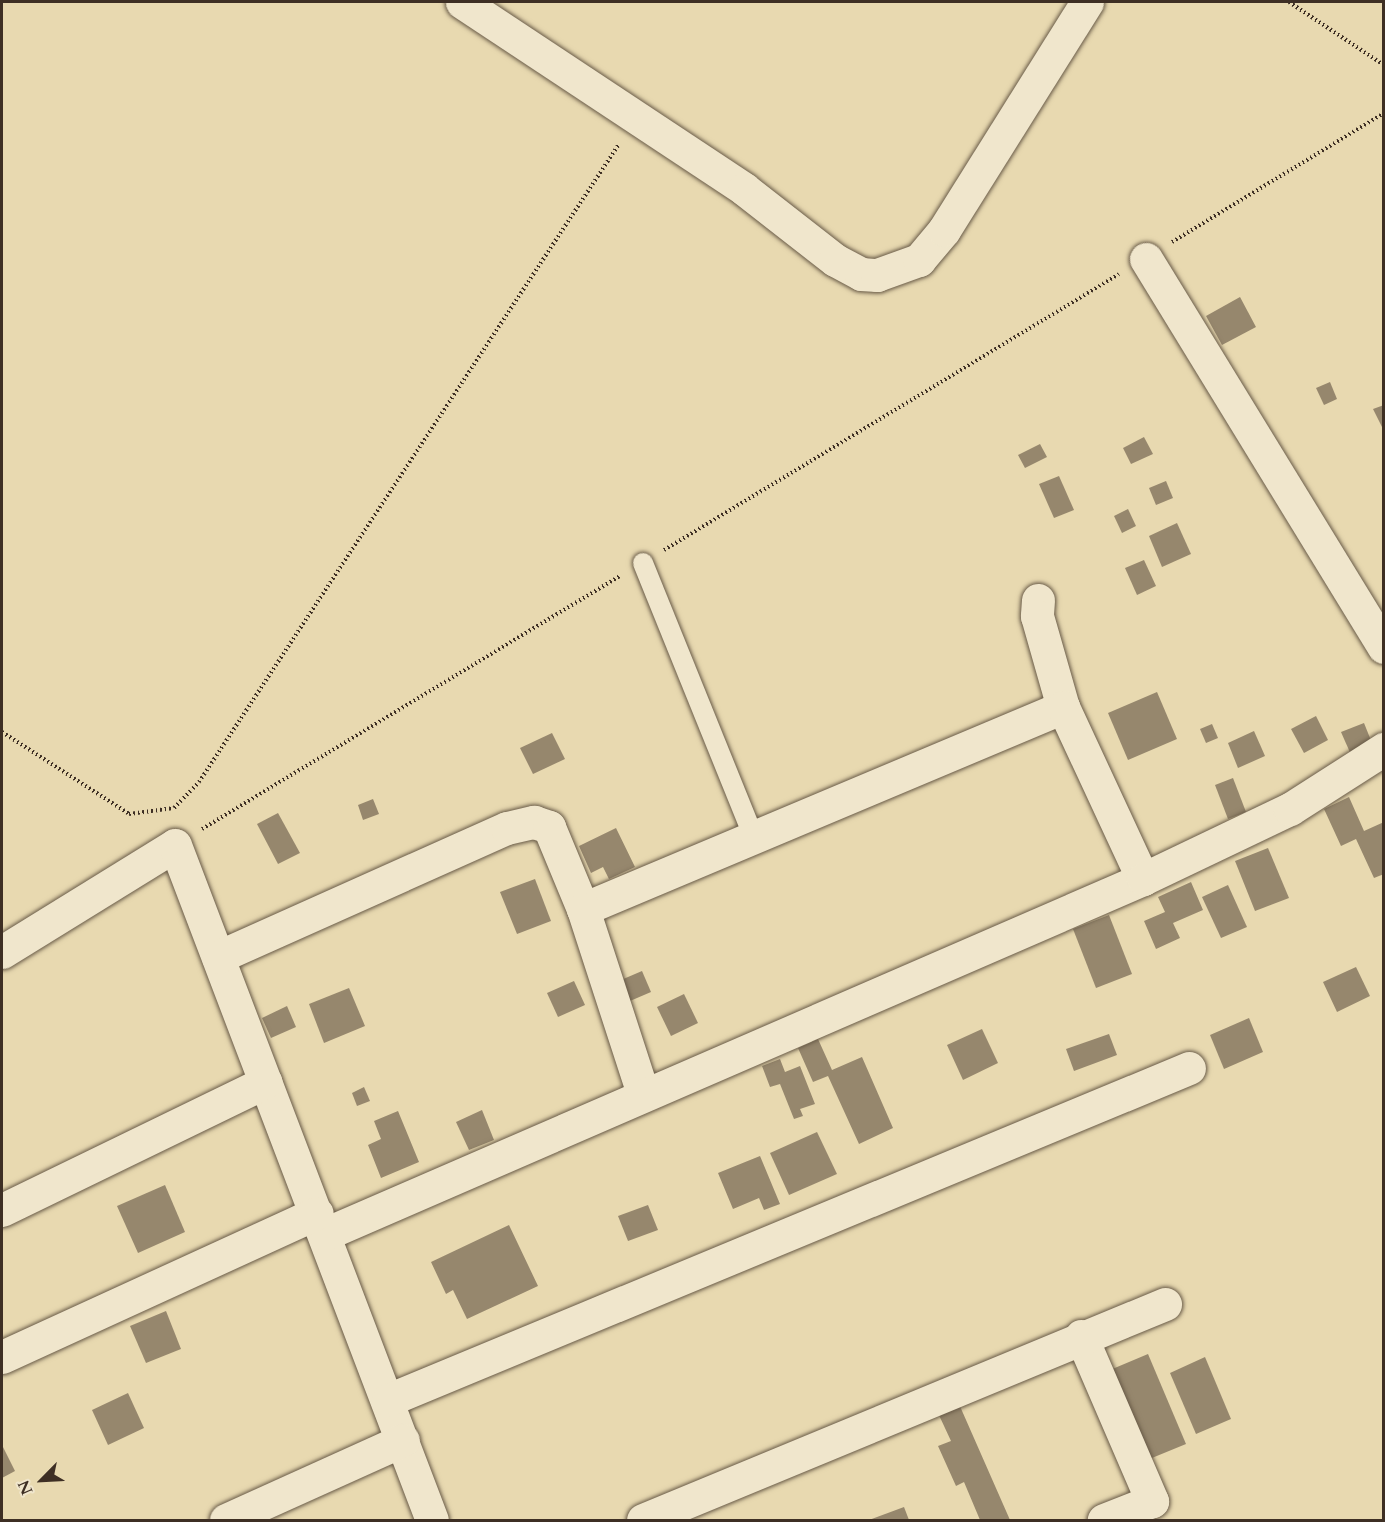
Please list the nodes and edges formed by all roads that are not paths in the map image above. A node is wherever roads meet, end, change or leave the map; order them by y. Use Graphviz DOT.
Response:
graph roads {
  1 [pos="462,2"];
  2 [pos="1087,2"];
  3 [pos="1146,259"];
  4 [pos="643,562"];
  5 [pos="1038,600"];
  6 [pos="1383,647"];
  7 [pos="1063,707"];
  8 [pos="1383,749"];
  9 [pos="754,838"];
  10 [pos="1143,879"];
  11 [pos="584,909"];
  12 [pos="2,952"];
  13 [pos="218,957"];
  14 [pos="1189,1068"];
  15 [pos="266,1082"];
  16 [pos="643,1094"];
  17 [pos="2,1210"];
  18 [pos="321,1223"];
  19 [pos="1165,1304"];
  20 [pos="1081,1336"];
  21 [pos="2,1357"];
  22 [pos="388,1400"];
  23 [pos="402,1440"];
  24 [pos="226,1521"];
  25 [pos="432,1521"];
  26 [pos="642,1521"];
  27 [pos="1104,1521"];
  1 -- 2 [label="street"];
  3 -- 6 [label="street"];
  4 -- 9 [label="lane"];
  5 -- 7 [label="street"];
  7 -- 9 [label="street"];
  7 -- 10 [label="street"];
  8 -- 10 [label="street"];
  9 -- 11 [label="street"];
  10 -- 16 [label="street"];
  11 -- 13 [label="street"];
  11 -- 16 [label="street"];
  12 -- 13 [label="street"];
  13 -- 15 [label="street"];
  14 -- 22 [label="street"];
  15 -- 17 [label="street"];
  15 -- 18 [label="street"];
  16 -- 18 [label="street"];
  18 -- 21 [label="street"];
  18 -- 22 [label="street"];
  19 -- 20 [label="street"];
  20 -- 26 [label="street"];
  20 -- 27 [label="street"];
  22 -- 23 [label="street"];
  23 -- 24 [label="street"];
  23 -- 25 [label="street"];
}
